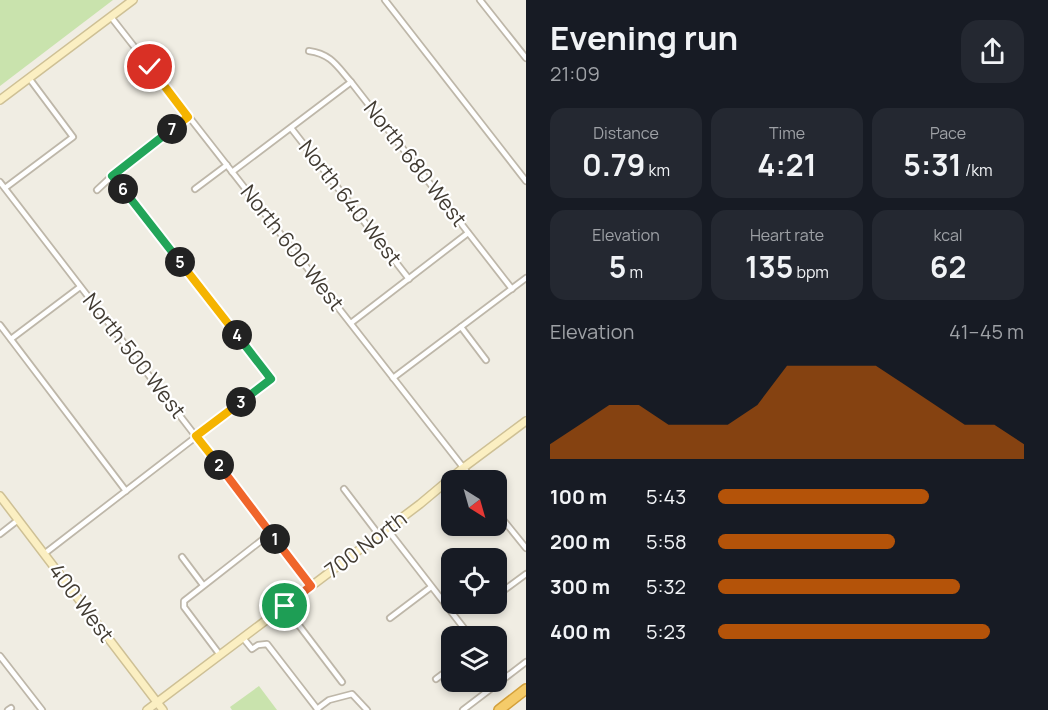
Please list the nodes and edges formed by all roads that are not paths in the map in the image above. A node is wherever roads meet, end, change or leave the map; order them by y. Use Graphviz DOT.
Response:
graph roads {
  1 [pos="133,0"];
  2 [pos="385,0"];
  3 [pos="480,0"];
  4 [pos="111,17"];
  5 [pos="309,51"];
  6 [pos="526,58"];
  7 [pos="29,78"];
  8 [pos="351,82"];
  9 [pos="0,100"];
  10 [pos="188,117"];
  11 [pos="291,128"];
  12 [pos="227,165"];
  13 [pos="232,172"];
  14 [pos="112,176"];
  15 [pos="526,181"];
  16 [pos="0,182"];
  17 [pos="5,188"];
  18 [pos="195,189"];
  19 [pos="97,190"];
  20 [pos="468,234"];
  21 [pos="526,278"];
  22 [pos="409,279"];
  23 [pos="80,286"];
  24 [pos="512,289"];
  25 [pos="351,323"];
  26 [pos="0,326"];
  27 [pos="461,327"];
  28 [pos="11,339"];
  29 [pos="486,360"];
  30 [pos="393,378"];
  31 [pos="526,421"];
  32 [pos="196,436"];
  33 [pos="463,468"];
  34 [pos="344,489"];
  35 [pos="126,491"];
  36 [pos="0,496"];
  37 [pos="18,520"];
  38 [pos="507,524"];
  39 [pos="387,529"];
  40 [pos="271,533"];
  41 [pos="0,534"];
  42 [pos="379,535"];
  43 [pos="526,548"];
  44 [pos="45,554"];
  45 [pos="182,557"];
  46 [pos="526,574"];
  47 [pos="203,585"];
  48 [pos="311,586"];
  49 [pos="431,587"];
  50 [pos="507,588"];
  51 [pos="285,606"];
  52 [pos="390,618"];
  53 [pos="462,626"];
  54 [pos="243,638"];
  55 [pos="220,655"];
  56 [pos="0,656"];
  57 [pos="526,662"];
  58 [pos="441,675"];
  59 [pos="507,676"];
  60 [pos="436,679"];
  61 [pos="342,682"];
  62 [pos="526,689"];
  63 [pos="486,692"];
  64 [pos="157,703"];
  65 [pos="317,709"];
  66 [pos="42,710"];
  67 [pos="147,710"];
  68 [pos="163,710"];
  69 [pos="367,710"];
  70 [pos="463,710"];
  71 [pos="499,710"];
  1 -- 4 [label="street"];
  2 -- 15 [label="street"];
  3 -- 6 [label="street"];
  4 -- 7 [label="street"];
  4 -- 10 [label="street, North 600 West"];
  5 -- 8 [label="street, North 680 West"];
  7 -- 9 [label="street"];
  7 -- 17 [label="street"];
  8 -- 11 [label="street"];
  8 -- 20 [label="street, North 680 West"];
  10 -- 12 [label="street, North 600 West"];
  10 -- 14 [label="street"];
  11 -- 13 [label="street"];
  11 -- 22 [label="street, North 640 West"];
  12 -- 13 [label="street, North 600 West"];
  12 -- 18 [label="street"];
  13 -- 25 [label="street, North 600 West"];
  14 -- 19 [label="street"];
  14 -- 32 [label="street"];
  16 -- 17 [label="street, North 500 West"];
  17 -- 23 [label="street, North 500 West"];
  20 -- 22 [label="street"];
  20 -- 24 [label="street, North 680 West"];
  21 -- 24 [label="street"];
  22 -- 25 [label="street"];
  23 -- 28 [label="street"];
  23 -- 32 [label="street, North 500 West"];
  24 -- 27 [label="street"];
  25 -- 30 [label="street, North 600 West"];
  26 -- 28 [label="street"];
  27 -- 29 [label="street"];
  27 -- 30 [label="street"];
  28 -- 35 [label="street"];
  30 -- 33 [label="street, North 600 West"];
  31 -- 33 [label="street, 700 North"];
  32 -- 35 [label="street"];
  32 -- 40 [label="street, North 500 West"];
  33 -- 39 [label="street, 700 North"];
  34 -- 42 [label="street"];
  35 -- 44 [label="street"];
  36 -- 37 [label="street, 400 West"];
  37 -- 41 [label="street"];
  37 -- 44 [label="street, 400 West"];
  38 -- 43 [label="street"];
  39 -- 42 [label="street, 700 North"];
  39 -- 49 [label="street"];
  40 -- 47 [label="street"];
  40 -- 48 [label="street, North 500 West"];
  42 -- 48 [label="street, 700 North"];
  44 -- 64 [label="street, 400 West"];
  45 -- 47 [label="street"];
  46 -- 50 [label="street"];
  47 -- 55 [label="street"];
  48 -- 51 [label="street, 700 North"];
  49 -- 52 [label="street"];
  49 -- 53 [label="street"];
  51 -- 54 [label="street, 700 North"];
  51 -- 61 [label="street"];
  54 -- 55 [label="street, 700 North"];
  54 -- 65 [label="street"];
  55 -- 64 [label="street, 700 North"];
  56 -- 66 [label="street"];
  57 -- 59 [label="street"];
  58 -- 60 [label="street"];
  62 -- 71 [label="highway"];
  63 -- 70 [label="street"];
  64 -- 67 [label="street, 700 North"];
  64 -- 68 [label="street, 400 West"];
  65 -- 69 [label="street"];
}
